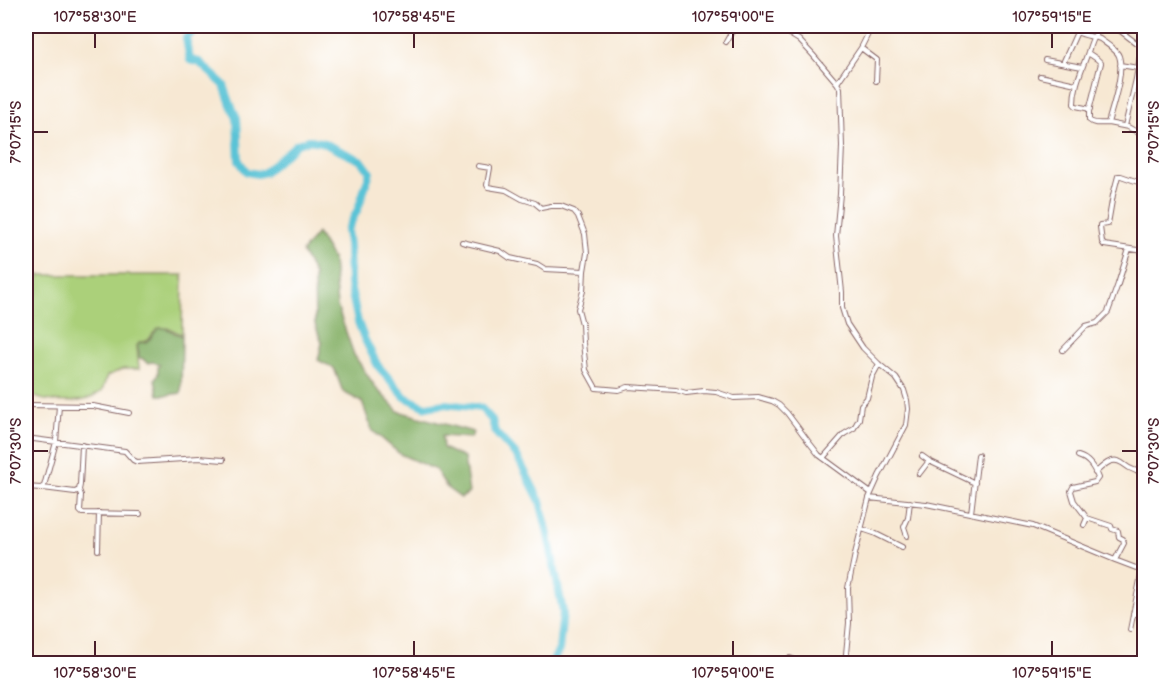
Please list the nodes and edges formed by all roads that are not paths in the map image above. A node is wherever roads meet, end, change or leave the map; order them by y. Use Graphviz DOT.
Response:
graph roads {
  1 [pos="735,26"];
  2 [pos="776,26"];
  3 [pos="872,26"];
  4 [pos="1085,26"];
  5 [pos="1101,26"];
  6 [pos="1114,26"];
  7 [pos="1140,26"];
  8 [pos="1144,30"];
  9 [pos="1077,32"];
  10 [pos="1092,37"];
  11 [pos="726,42"];
  12 [pos="861,48"];
  13 [pos="1088,53"];
  14 [pos="1045,60"];
  15 [pos="1063,63"];
  16 [pos="1120,65"];
  17 [pos="1082,67"];
  18 [pos="1138,68"];
  19 [pos="1040,76"];
  20 [pos="876,81"];
  21 [pos="837,83"];
  22 [pos="1076,84"];
  23 [pos="1090,109"];
  24 [pos="1108,123"];
  25 [pos="1125,126"];
  26 [pos="1144,128"];
  27 [pos="1144,135"];
  28 [pos="478,166"];
  29 [pos="1144,184"];
  30 [pos="462,242"];
  31 [pos="1129,249"];
  32 [pos="1144,252"];
  33 [pos="584,271"];
  34 [pos="1064,350"];
  35 [pos="879,364"];
  36 [pos="26,405"];
  37 [pos="59,406"];
  38 [pos="129,412"];
  39 [pos="26,438"];
  40 [pos="56,442"];
  41 [pos="82,445"];
  42 [pos="978,455"];
  43 [pos="922,456"];
  44 [pos="1078,456"];
  45 [pos="823,458"];
  46 [pos="223,460"];
  47 [pos="929,461"];
  48 [pos="1144,467"];
  49 [pos="1095,472"];
  50 [pos="919,474"];
  51 [pos="975,483"];
  52 [pos="26,486"];
  53 [pos="42,488"];
  54 [pos="78,490"];
  55 [pos="870,496"];
  56 [pos="910,502"];
  57 [pos="99,513"];
  58 [pos="971,513"];
  59 [pos="140,514"];
  60 [pos="1087,518"];
  61 [pos="1084,525"];
  62 [pos="862,529"];
  63 [pos="906,536"];
  64 [pos="902,547"];
  65 [pos="98,550"];
  66 [pos="1115,560"];
  67 [pos="1143,570"];
  68 [pos="1134,613"];
  69 [pos="1144,615"];
  70 [pos="1130,630"];
  71 [pos="786,663"];
  72 [pos="807,663"];
  73 [pos="845,663"];
  1 -- 11 [label="street"];
  2 -- 21 [label="street"];
  3 -- 12 [label="street"];
  4 -- 9 [label="street"];
  5 -- 10 [label="street"];
  6 -- 18 [label="street"];
  7 -- 8 [label="street"];
  9 -- 10 [label="street"];
  9 -- 15 [label="street"];
  10 -- 13 [label="street"];
  10 -- 16 [label="street"];
  12 -- 20 [label="street"];
  12 -- 21 [label="street"];
  13 -- 17 [label="street"];
  13 -- 23 [label="street"];
  14 -- 15 [label="street"];
  15 -- 17 [label="street"];
  16 -- 18 [label="street"];
  16 -- 24 [label="street"];
  17 -- 22 [label="street"];
  18 -- 25 [label="street"];
  19 -- 22 [label="street"];
  21 -- 35 [label="street"];
  22 -- 23 [label="street"];
  23 -- 24 [label="street"];
  24 -- 25 [label="street"];
  25 -- 27 [label="street"];
  26 -- 27 [label="street"];
  28 -- 33 [label="street"];
  29 -- 31 [label="street"];
  30 -- 33 [label="street"];
  31 -- 32 [label="street"];
  31 -- 34 [label="street"];
  33 -- 45 [label="street"];
  35 -- 45 [label="street"];
  35 -- 55 [label="street"];
  36 -- 37 [label="street"];
  37 -- 38 [label="street"];
  37 -- 40 [label="street"];
  39 -- 40 [label="street"];
  40 -- 41 [label="street"];
  40 -- 53 [label="street"];
  41 -- 46 [label="street"];
  41 -- 54 [label="street"];
  42 -- 51 [label="street"];
  43 -- 47 [label="street"];
  44 -- 49 [label="street"];
  45 -- 55 [label="street"];
  47 -- 50 [label="street"];
  47 -- 51 [label="street"];
  48 -- 49 [label="street"];
  49 -- 60 [label="street"];
  51 -- 58 [label="street"];
  52 -- 53 [label="street"];
  53 -- 54 [label="street"];
  54 -- 57 [label="street"];
  55 -- 56 [label="street"];
  55 -- 62 [label="street"];
  56 -- 58 [label="street"];
  56 -- 63 [label="street"];
  57 -- 59 [label="street"];
  57 -- 65 [label="street"];
  58 -- 66 [label="street"];
  60 -- 61 [label="street"];
  60 -- 66 [label="street"];
  62 -- 64 [label="street"];
  62 -- 73 [label="street"];
  66 -- 67 [label="street"];
  67 -- 68 [label="street"];
  68 -- 69 [label="street"];
  68 -- 70 [label="street"];
  71 -- 72 [label="street"];
}
